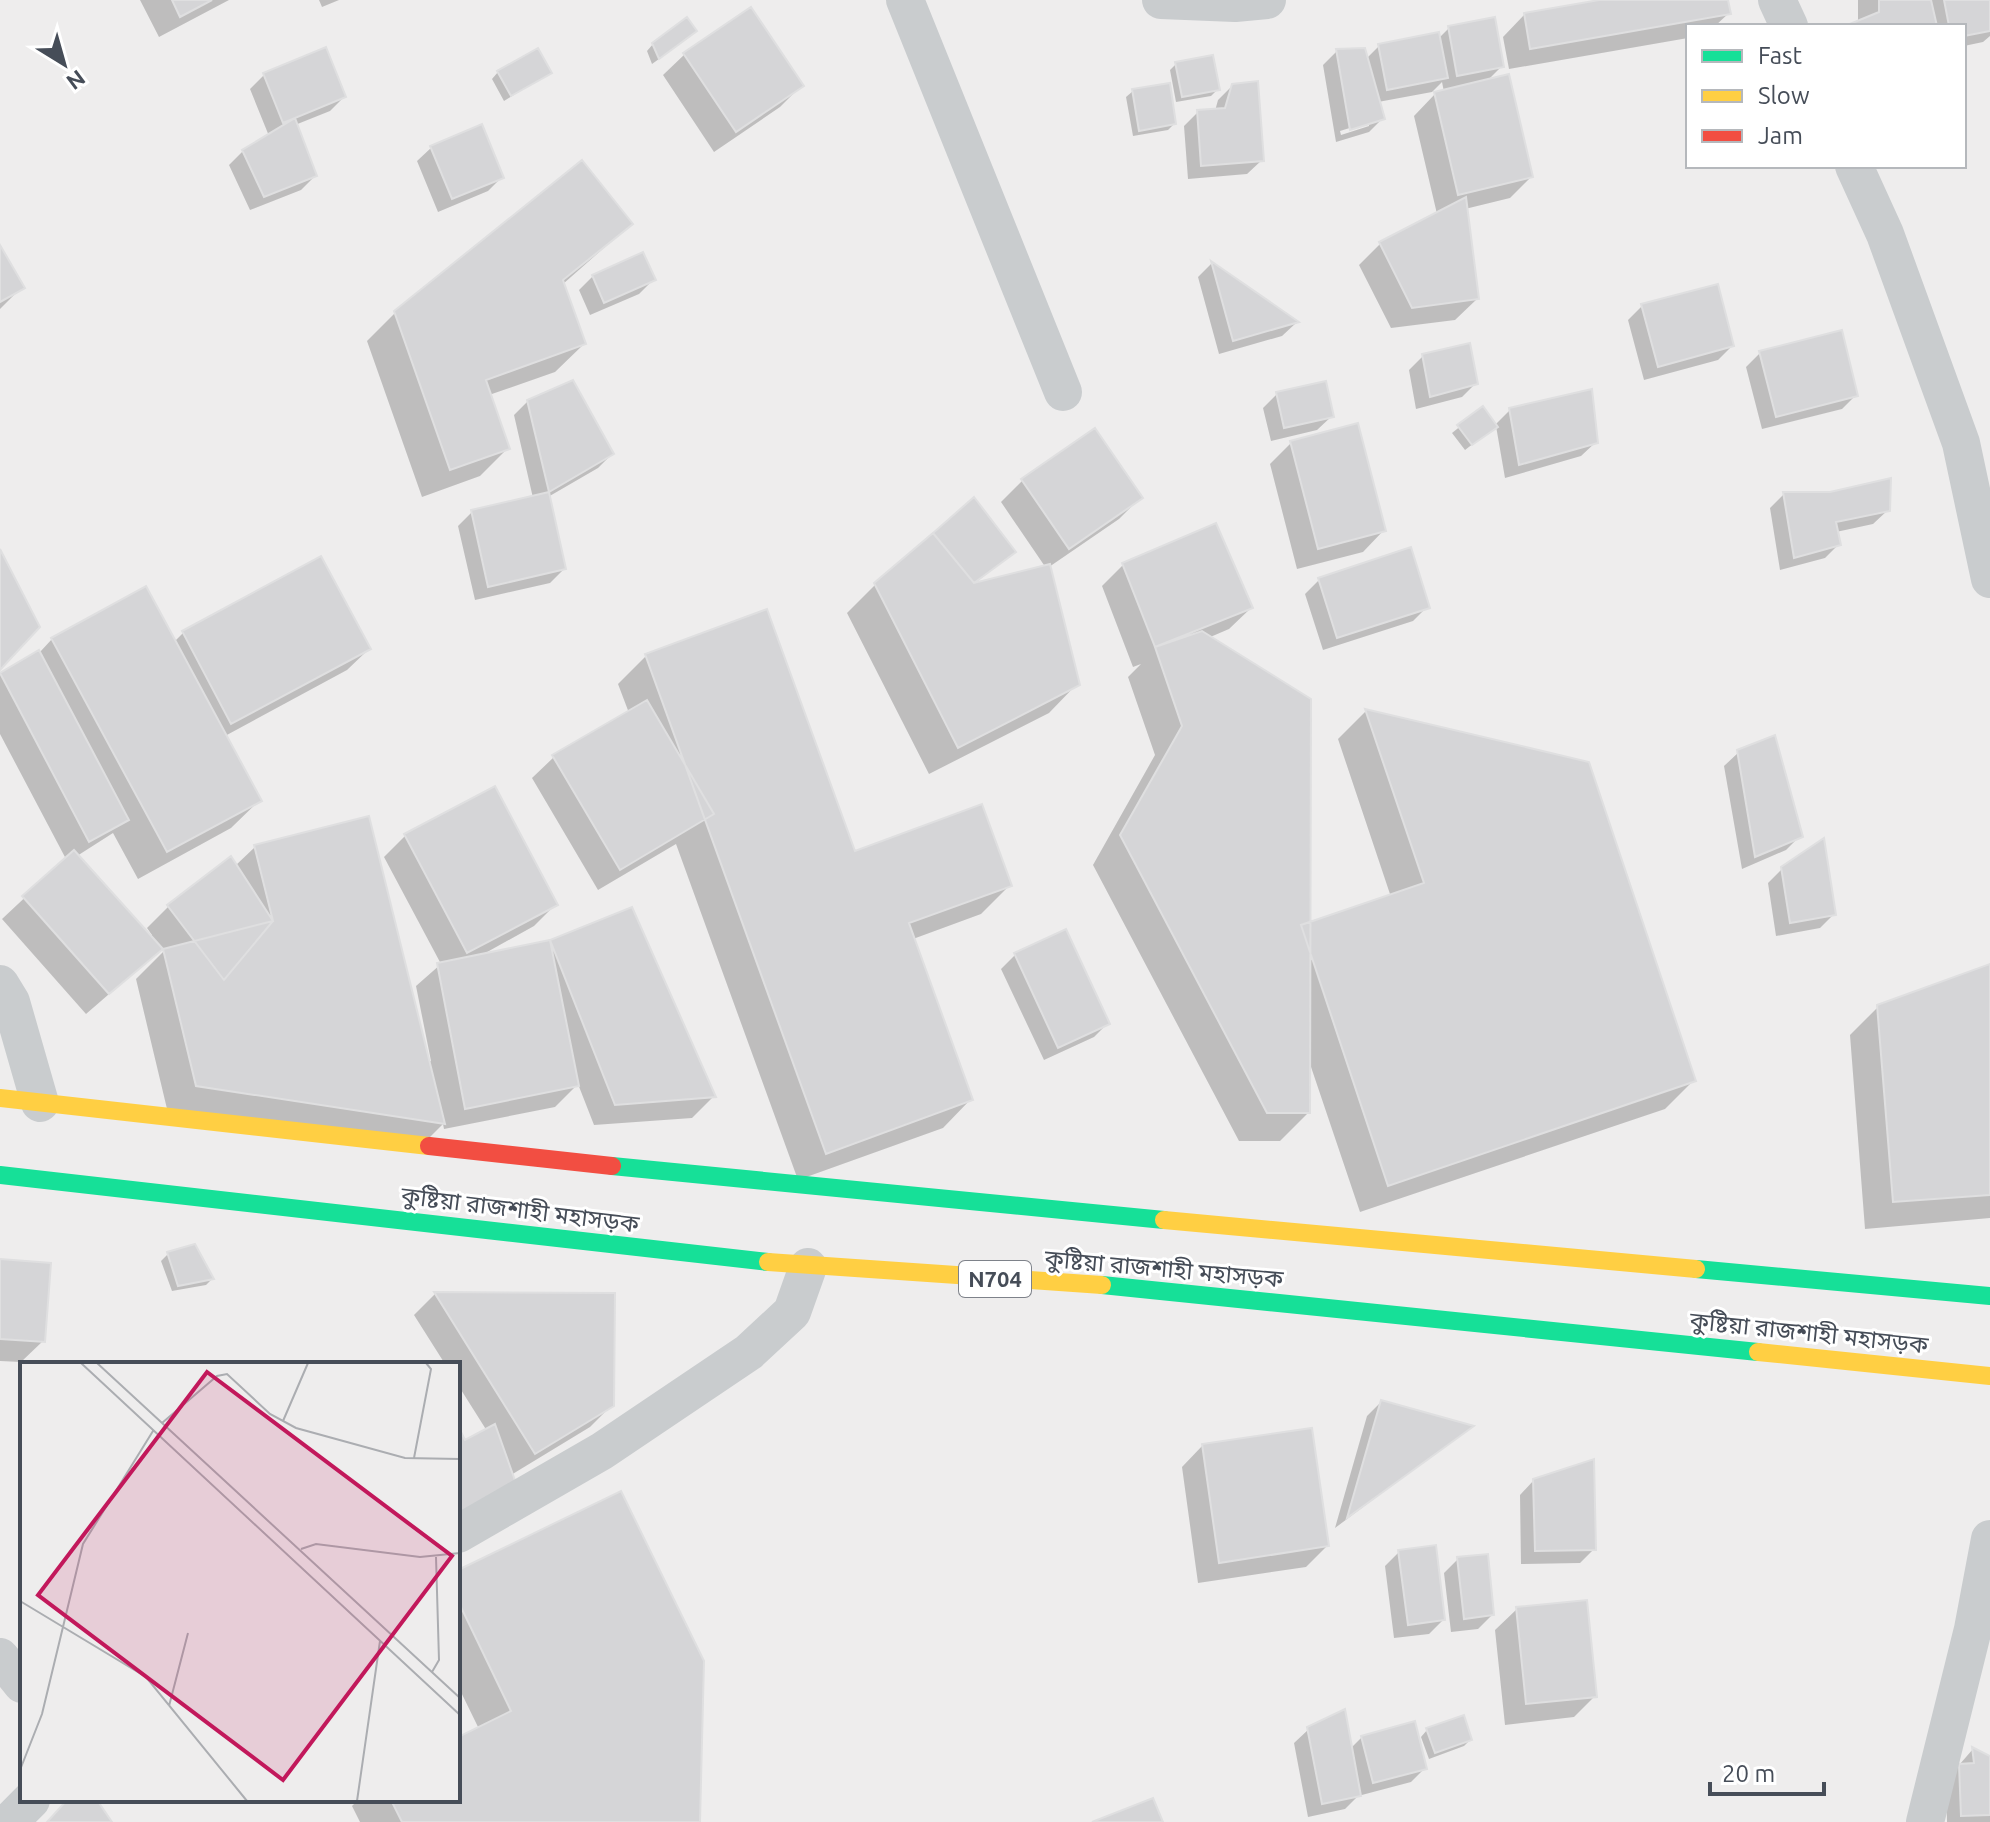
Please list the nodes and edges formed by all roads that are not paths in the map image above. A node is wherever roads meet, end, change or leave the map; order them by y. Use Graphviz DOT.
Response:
graph roads {
  1 [pos="905,0"];
  2 [pos="1161,0"];
  3 [pos="1267,0"];
  4 [pos="1777,0"];
  5 [pos="1788,24"];
  6 [pos="1855,168"];
  7 [pos="1063,392"];
  8 [pos="1990,579"];
  9 [pos="0,984"];
  10 [pos="0,1098"];
  11 [pos="40,1103"];
  12 [pos="0,1175"];
  13 [pos="808,1267"];
  14 [pos="1990,1296"];
  15 [pos="1990,1376"];
  16 [pos="460,1533"];
  17 [pos="1990,1539"];
  18 [pos="0,1657"];
  19 [pos="20,1682"];
  20 [pos="29,1802"];
  21 [pos="9,1822"];
  22 [pos="1925,1822"];
  1 -- 7 [label="street"];
  2 -- 3 [label="street"];
  4 -- 5 [label="street"];
  6 -- 8 [label="street"];
  9 -- 11 [label="street"];
  10 -- 11 [label="highway, কুষ্টিয়া রাজশাহী মহাসড়ক"];
  11 -- 14 [label="highway, কুষ্টিয়া রাজশাহী মহাসড়ক"];
  12 -- 13 [label="highway, কুষ্টিয়া রাজশাহী মহাসড়ক / N704"];
  13 -- 15 [label="highway, কুষ্টিয়া রাজশাহী মহাসড়ক / N704"];
  13 -- 16 [label="street"];
  17 -- 22 [label="street"];
  18 -- 19 [label="street"];
  20 -- 21 [label="street"];
}
